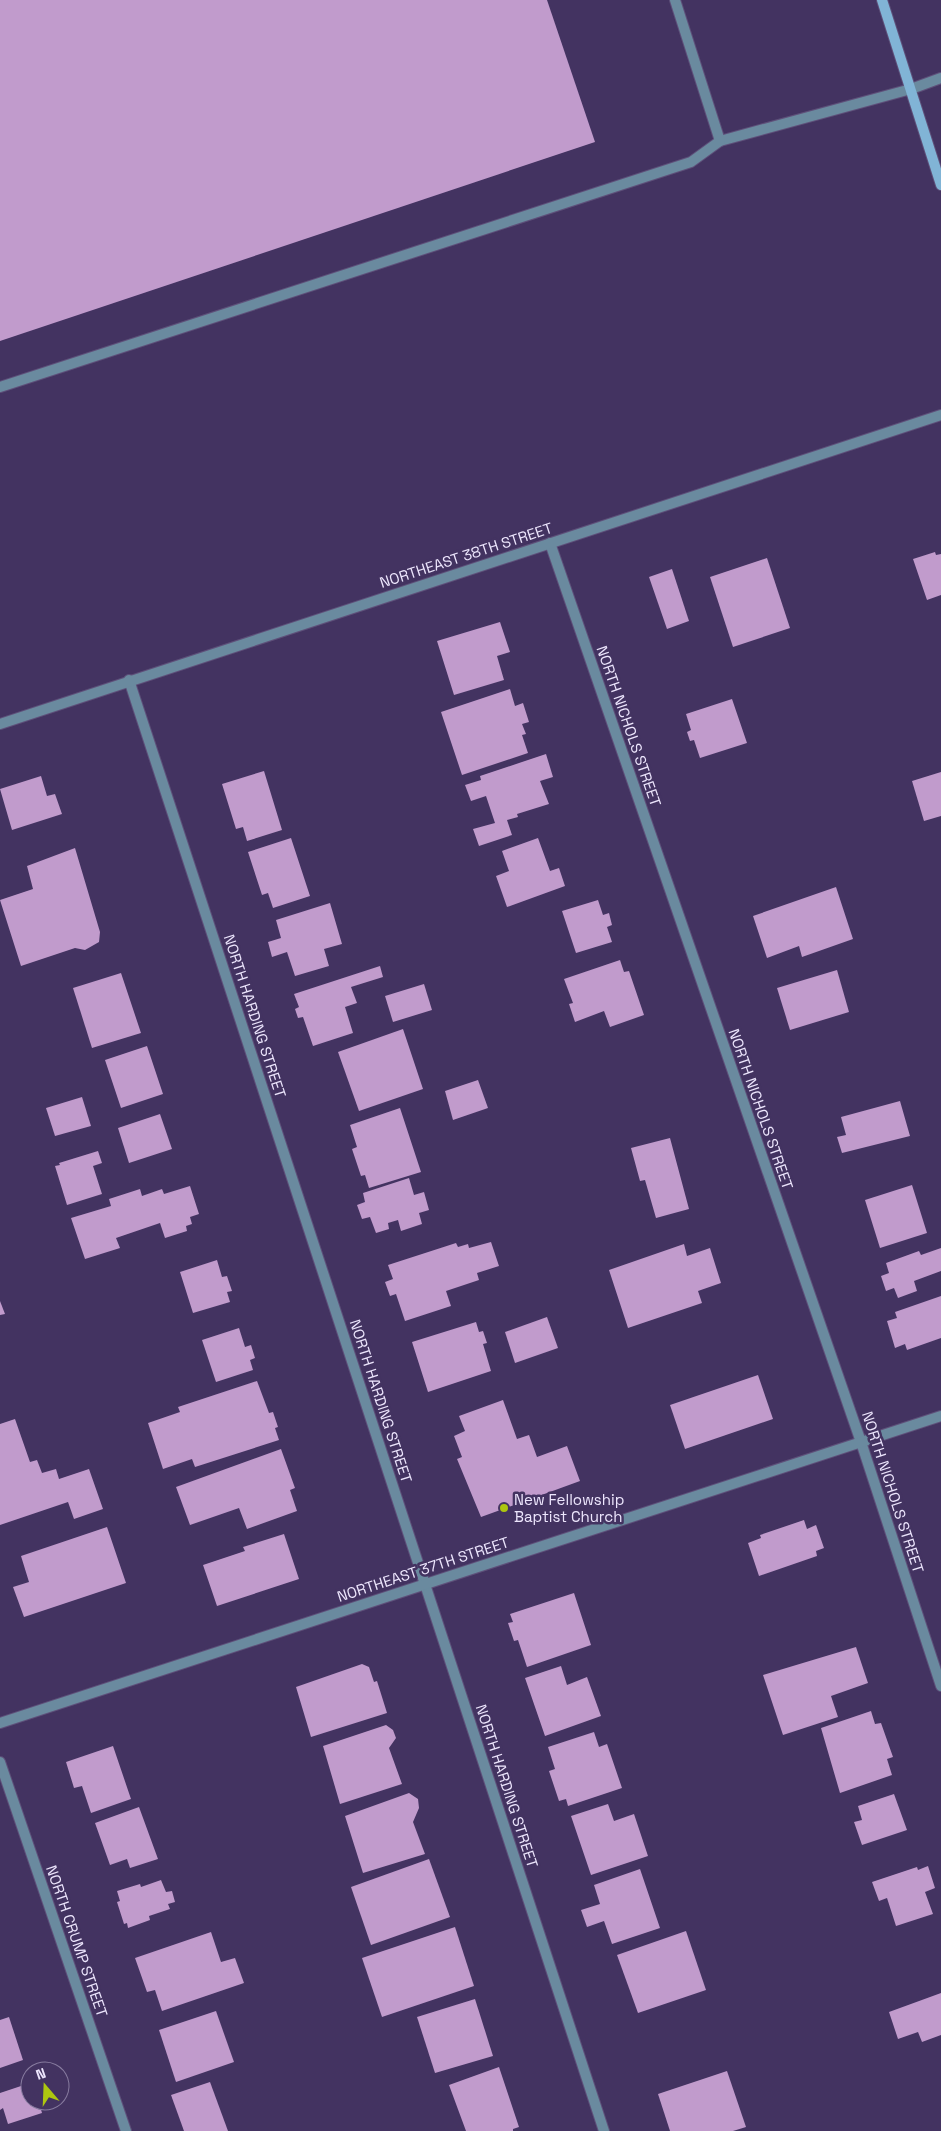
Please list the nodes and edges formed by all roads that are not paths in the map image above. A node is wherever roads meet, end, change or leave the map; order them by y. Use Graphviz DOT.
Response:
graph roads {
  1 [pos="675,0"];
  2 [pos="882,0"];
  3 [pos="941,78"];
  4 [pos="911,89"];
  5 [pos="720,140"];
  6 [pos="941,185"];
  7 [pos="0,388"];
  8 [pos="941,415"];
  9 [pos="550,543"];
  10 [pos="129,680"];
  11 [pos="0,724"];
  12 [pos="941,1416"];
  13 [pos="861,1442"];
  14 [pos="425,1584"];
  15 [pos="941,1686"];
  16 [pos="0,1723"];
  17 [pos="0,1762"];
  18 [pos="126,2131"];
  19 [pos="604,2131"];
  1 -- 5 [label="street"];
  2 -- 4 [label="main road"];
  3 -- 4 [label="street"];
  4 -- 5 [label="street"];
  4 -- 6 [label="main road"];
  5 -- 7 [label="street"];
  8 -- 9 [label="street, NORTHEAST 38TH STREET"];
  9 -- 10 [label="street, NORTHEAST 38TH STREET"];
  9 -- 13 [label="street, NORTH NICHOLS STREET"];
  10 -- 11 [label="street, NORTHEAST 38TH STREET"];
  10 -- 14 [label="street, NORTH HARDING STREET"];
  12 -- 13 [label="street, NORTHEAST 37TH STREET"];
  13 -- 14 [label="street, NORTHEAST 37TH STREET"];
  13 -- 15 [label="street, NORTH NICHOLS STREET"];
  14 -- 16 [label="street, NORTHEAST 37TH STREET"];
  14 -- 19 [label="street, NORTH HARDING STREET"];
  17 -- 18 [label="street, NORTH CRUMP STREET"];
}
